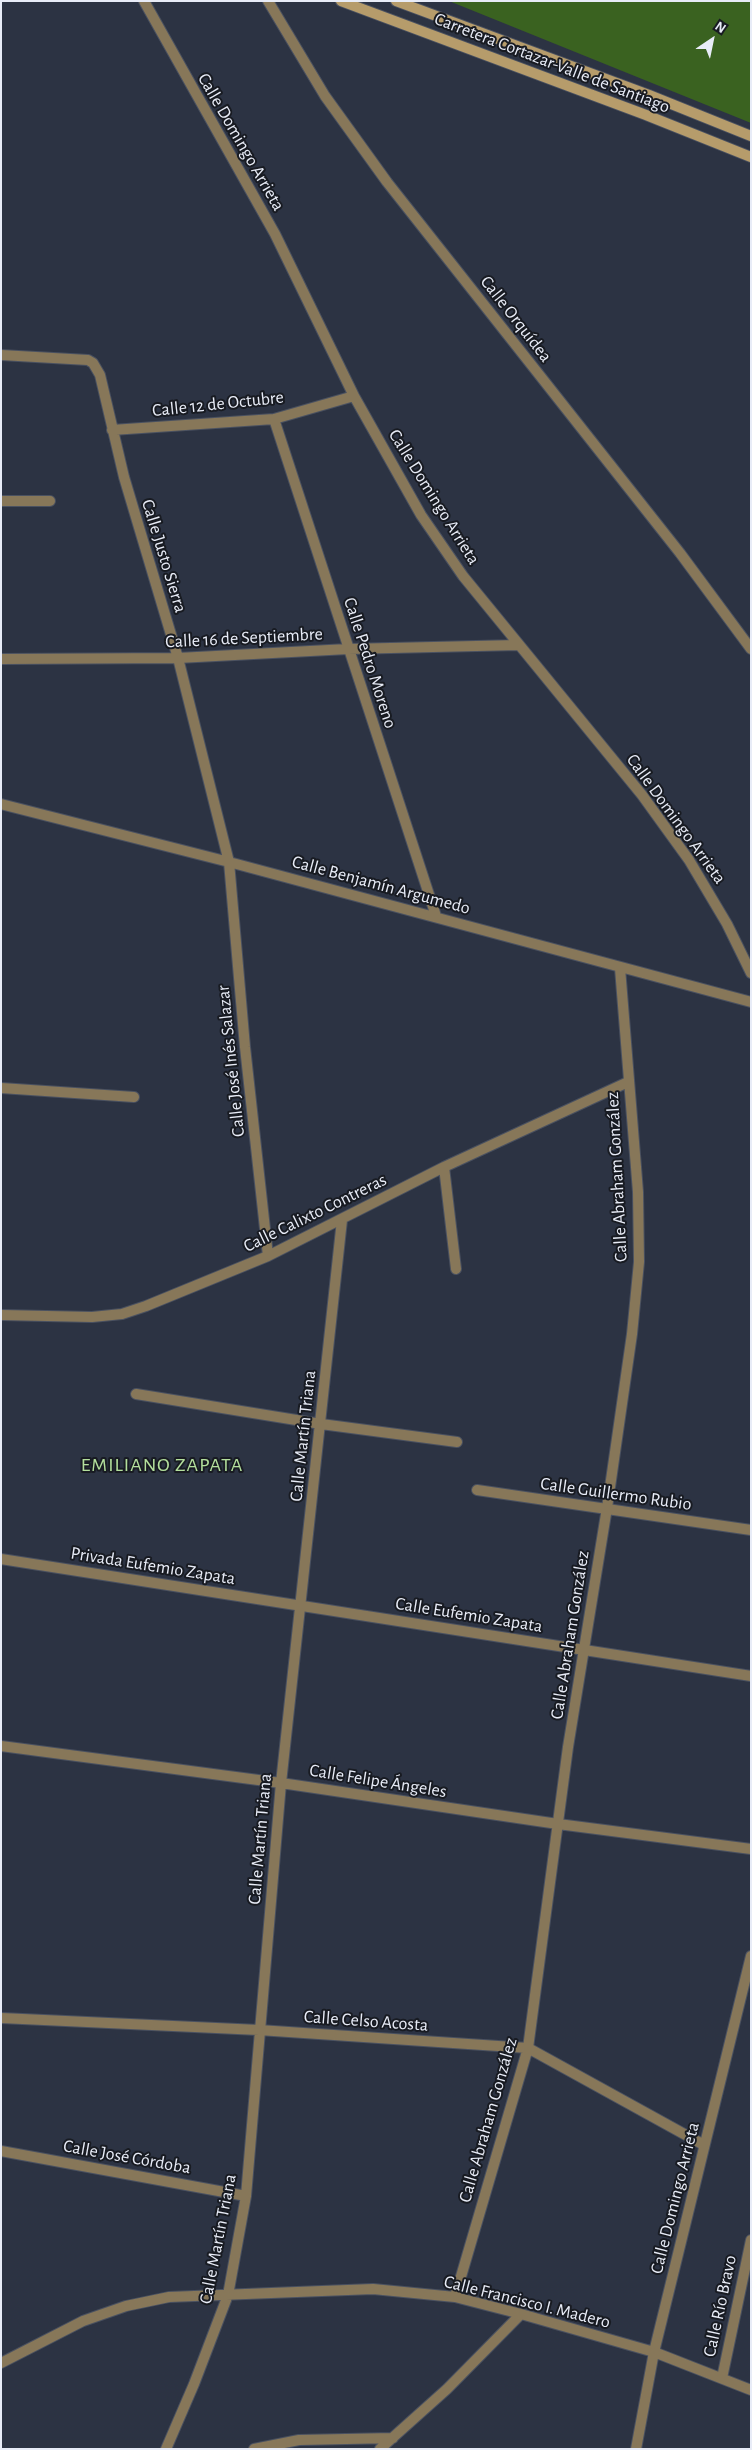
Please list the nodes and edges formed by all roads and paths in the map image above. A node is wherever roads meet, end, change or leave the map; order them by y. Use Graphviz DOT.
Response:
graph roads {
  1 [pos="144,1"];
  2 [pos="268,1"];
  3 [pos="341,1"];
  4 [pos="396,1"];
  5 [pos="751,136"];
  6 [pos="751,157"];
  7 [pos="1,355"];
  8 [pos="354,396"];
  9 [pos="274,419"];
  10 [pos="112,430"];
  11 [pos="50,500"];
  12 [pos="1,501"];
  13 [pos="519,645"];
  14 [pos="348,649"];
  15 [pos="751,649"];
  16 [pos="178,658"];
  17 [pos="1,660"];
  18 [pos="1,804"];
  19 [pos="229,862"];
  20 [pos="436,916"];
  21 [pos="620,968"];
  22 [pos="751,973"];
  23 [pos="751,1002"];
  24 [pos="628,1082"];
  25 [pos="1,1088"];
  26 [pos="134,1097"];
  27 [pos="444,1167"];
  28 [pos="342,1220"];
  29 [pos="268,1256"];
  30 [pos="456,1269"];
  31 [pos="1,1315"];
  32 [pos="136,1394"];
  33 [pos="321,1424"];
  34 [pos="457,1442"];
  35 [pos="477,1490"];
  36 [pos="607,1508"];
  37 [pos="751,1530"];
  38 [pos="1,1559"];
  39 [pos="301,1606"];
  40 [pos="584,1650"];
  41 [pos="751,1676"];
  42 [pos="1,1746"];
  43 [pos="281,1783"];
  44 [pos="558,1824"];
  45 [pos="751,1849"];
  46 [pos="751,1956"];
  47 [pos="1,2018"];
  48 [pos="259,2030"];
  49 [pos="528,2048"];
  50 [pos="704,2145"];
  51 [pos="1,2151"];
  52 [pos="246,2196"];
  53 [pos="751,2240"];
  54 [pos="747,2275"];
  55 [pos="228,2295"];
  56 [pos="454,2297"];
  57 [pos="521,2314"];
  58 [pos="654,2352"];
  59 [pos="1,2363"];
  60 [pos="722,2378"];
  61 [pos="751,2390"];
  62 [pos="393,2438"];
  63 [pos="166,2449"];
  64 [pos="254,2449"];
  65 [pos="380,2449"];
  66 [pos="636,2449"];
  1 -- 8 [label="street, Calle Domingo Arrieta"];
  2 -- 15 [label="street, Calle Orquídea"];
  3 -- 6 [label="main road, Carretera Cortazar-Valle de Santiago"];
  4 -- 5 [label="main road, Carretera Cortazar-Valle de Santiago"];
  7 -- 10 [label="street, Calle Justo Sierra"];
  8 -- 9 [label="street, Calle 12 de Octubre"];
  8 -- 13 [label="street, Calle Domingo Arrieta"];
  9 -- 10 [label="street, Calle 12 de Octubre"];
  9 -- 14 [label="street, Calle Pedro Moreno"];
  10 -- 16 [label="street, Calle Justo Sierra"];
  11 -- 12 [label="street"];
  13 -- 14 [label="street, Calle 16 de Septiembre"];
  13 -- 22 [label="street, Calle Domingo Arrieta"];
  14 -- 16 [label="street, Calle 16 de Septiembre"];
  14 -- 20 [label="street, Calle Pedro Moreno"];
  16 -- 17 [label="street, Calle 16 de Septiembre"];
  16 -- 19 [label="street, Calle Justo Sierra"];
  18 -- 19 [label="street, Calle Benjamín Argumedo"];
  19 -- 20 [label="street, Calle Benjamín Argumedo"];
  19 -- 29 [label="street, Calle José Inés Salazar"];
  20 -- 21 [label="street, Calle Benjamín Argumedo"];
  21 -- 23 [label="street, Calle Benjamín Argumedo"];
  21 -- 24 [label="street, Calle Abraham González"];
  24 -- 27 [label="street, Calle Calixto Contreras"];
  24 -- 36 [label="street, Calle Abraham González"];
  25 -- 26 [label="street"];
  27 -- 28 [label="street, Calle Calixto Contreras"];
  27 -- 30 [label="street"];
  28 -- 29 [label="street, Calle Calixto Contreras"];
  28 -- 33 [label="street, Calle Martín Triana"];
  29 -- 31 [label="street, Calle Calixto Contreras"];
  32 -- 33 [label="street"];
  33 -- 34 [label="street"];
  33 -- 39 [label="street, Calle Martín Triana"];
  35 -- 36 [label="street, Calle Guillermo Rubio"];
  36 -- 37 [label="street, Calle Guillermo Rubio"];
  36 -- 40 [label="street, Calle Abraham González"];
  38 -- 39 [label="street, Privada Eufemio Zapata"];
  39 -- 40 [label="street, Calle Eufemio Zapata"];
  39 -- 43 [label="street, Calle Martín Triana"];
  40 -- 41 [label="street, Calle Eufemio Zapata"];
  40 -- 44 [label="street, Calle Abraham González"];
  42 -- 43 [label="street, Calle Felipe Ángeles"];
  43 -- 44 [label="street, Calle Felipe Ángeles"];
  43 -- 48 [label="street, Calle Martín Triana"];
  44 -- 45 [label="street, Calle Felipe Ángeles"];
  44 -- 49 [label="street, Calle Abraham González"];
  46 -- 50 [label="street, Calle Domingo Arrieta"];
  47 -- 48 [label="street, Calle Celso Acosta"];
  48 -- 49 [label="street, Calle Celso Acosta"];
  48 -- 52 [label="street, Calle Martín Triana"];
  49 -- 50 [label="street, Calle Celso Acosta"];
  49 -- 56 [label="street, Calle Abraham González"];
  50 -- 58 [label="street, Calle Domingo Arrieta"];
  51 -- 52 [label="street, Calle José Córdoba"];
  52 -- 55 [label="street, Calle Martín Triana"];
  53 -- 54 [label="street, Calle Río Bravo"];
  54 -- 60 [label="street, Calle Río Bravo"];
  55 -- 56 [label="street, Calle Francisco I. Madero"];
  55 -- 59 [label="street, Calle Francisco I. Madero"];
  55 -- 63 [label="street, Calle Martín Triana"];
  56 -- 57 [label="street, Calle Francisco I. Madero"];
  57 -- 58 [label="street, Calle Francisco I. Madero"];
  57 -- 62 [label="street"];
  58 -- 60 [label="street, Calle Francisco I. Madero"];
  58 -- 66 [label="street, Calle Domingo Arrieta"];
  60 -- 61 [label="street, Calle Francisco I. Madero"];
  62 -- 64 [label="street"];
  62 -- 65 [label="street"];
}
